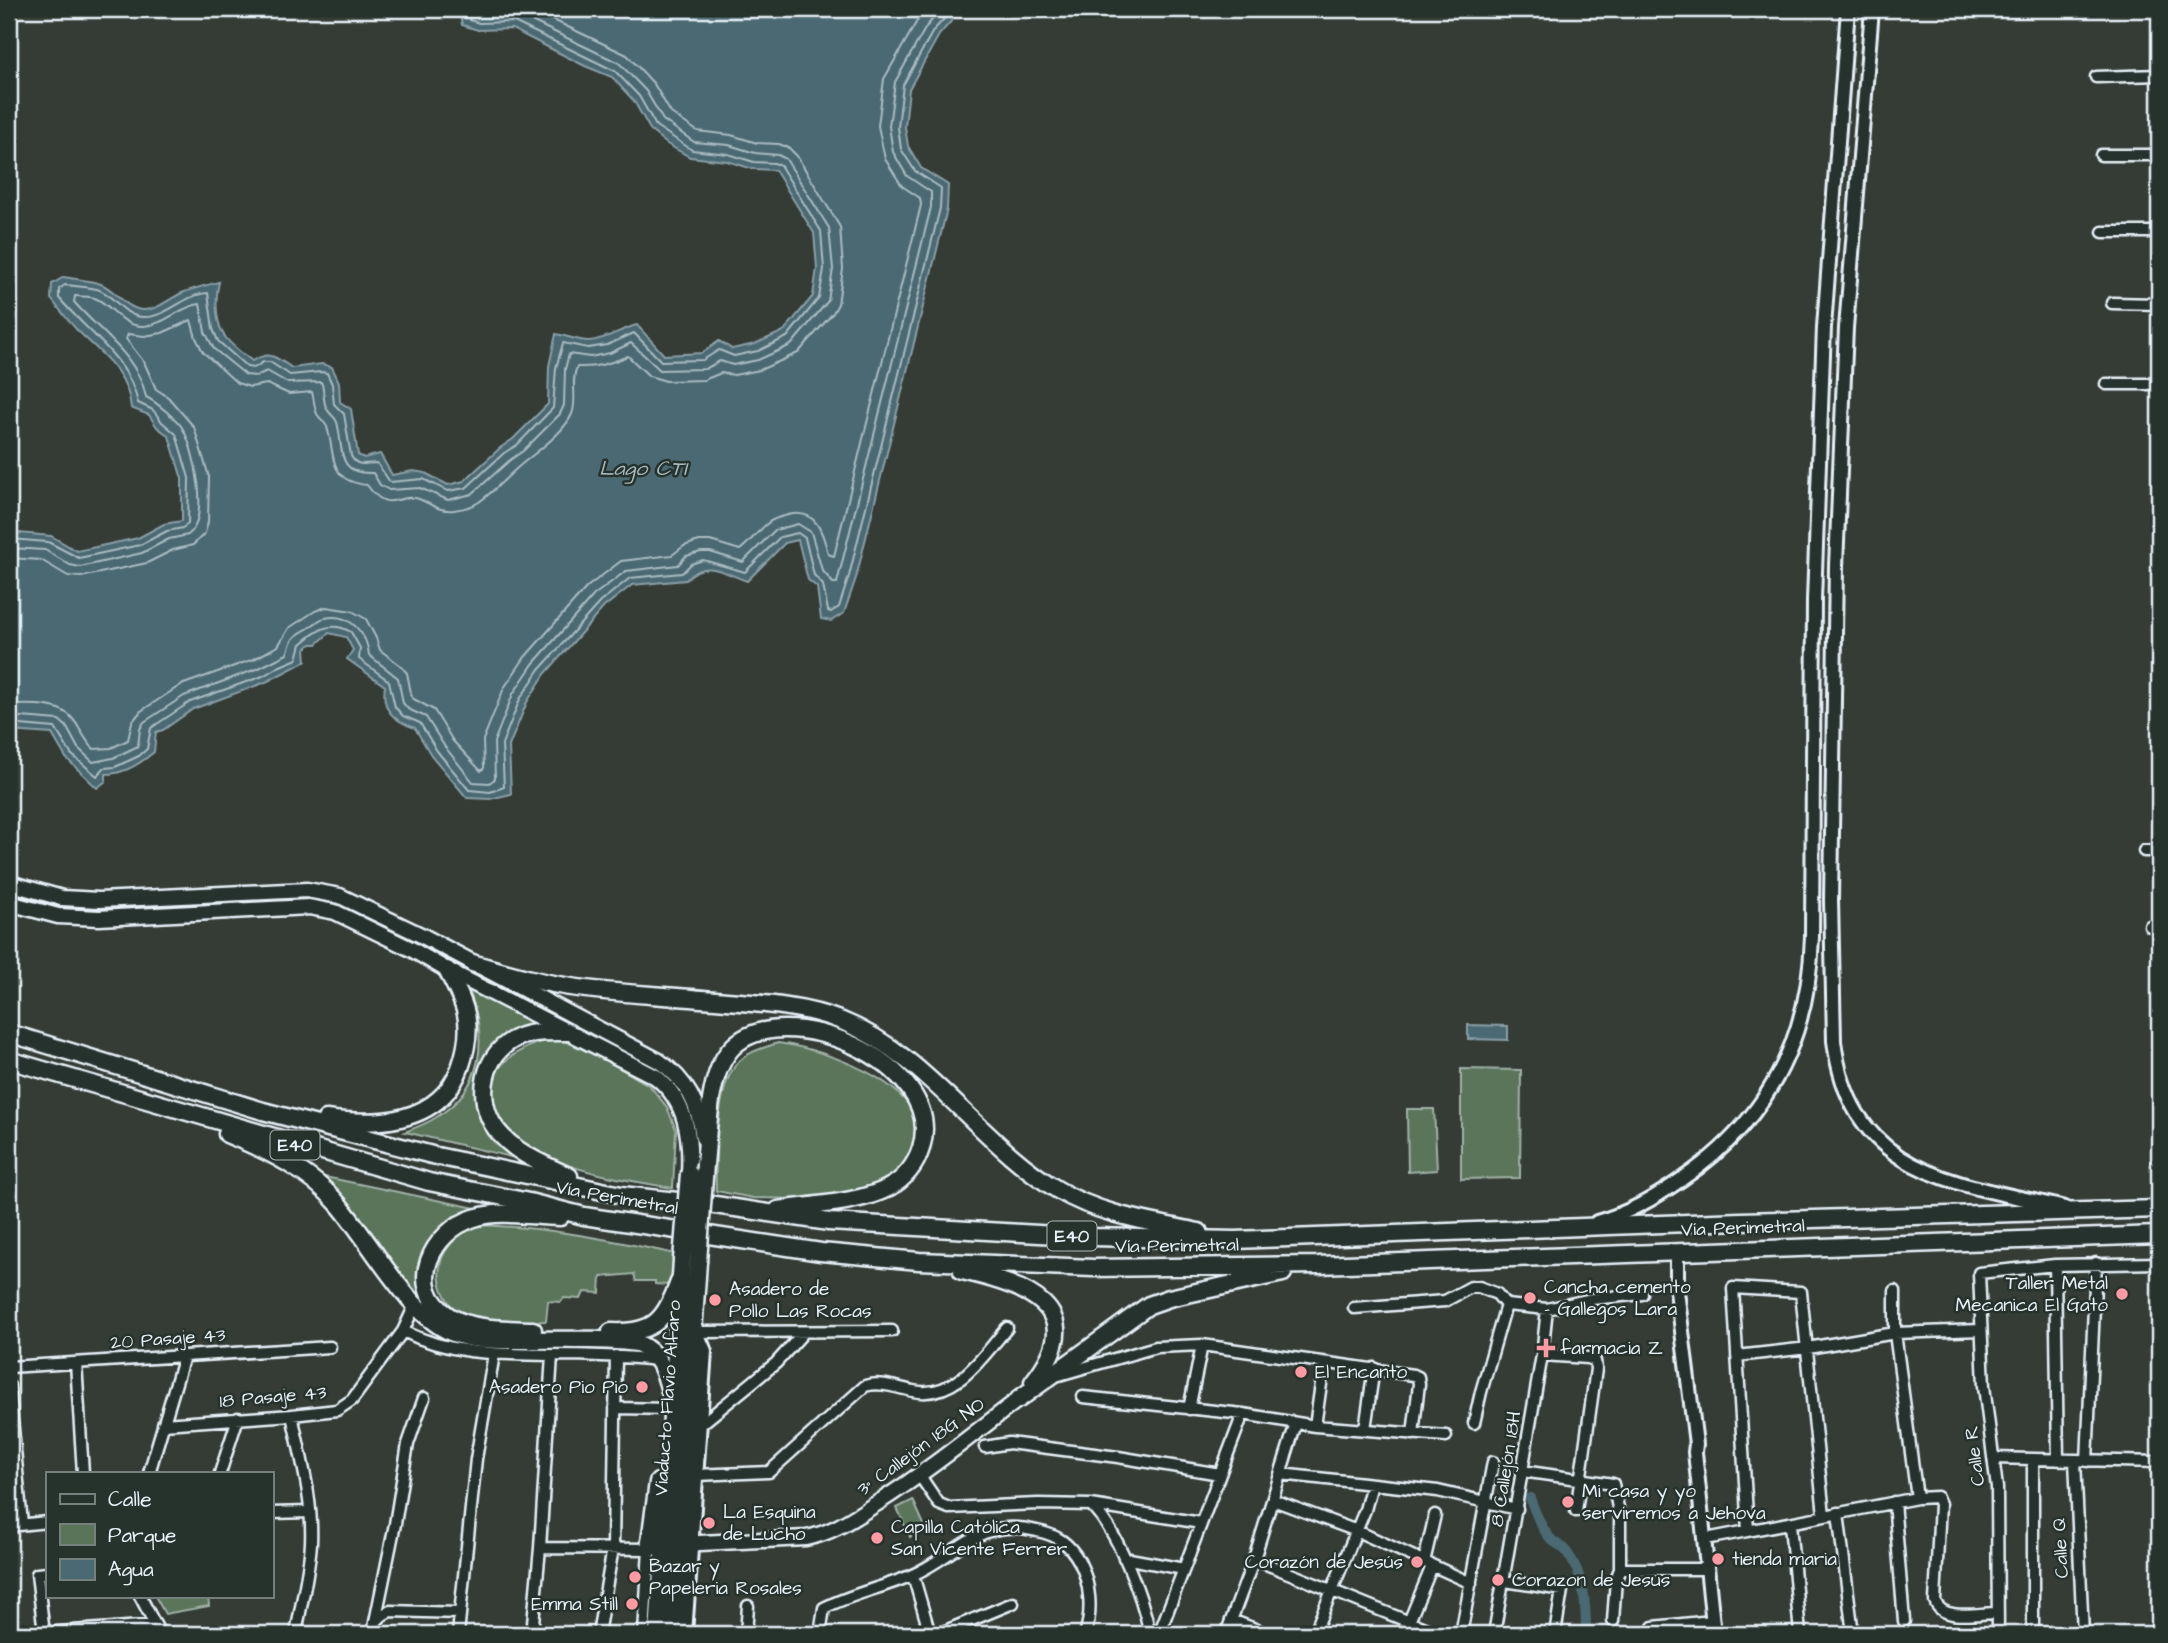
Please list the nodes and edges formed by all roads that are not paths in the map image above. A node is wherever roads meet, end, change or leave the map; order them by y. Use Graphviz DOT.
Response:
graph roads {
  1 [pos="1848,9"];
  2 [pos="1872,9"];
  3 [pos="2159,75"];
  4 [pos="2096,77"];
  5 [pos="2101,155"];
  6 [pos="2159,155"];
  7 [pos="2103,232"];
  8 [pos="2159,232"];
  9 [pos="2112,303"];
  10 [pos="2159,304"];
  11 [pos="2106,384"];
  12 [pos="2159,384"];
  13 [pos="1812,695"];
  14 [pos="1833,695"];
  15 [pos="2144,851"];
  16 [pos="2159,851"];
  17 [pos="9,883"];
  18 [pos="154,897"];
  19 [pos="9,903"];
  20 [pos="371,911"];
  21 [pos="155,916"];
  22 [pos="366,927"];
  23 [pos="437,944"];
  24 [pos="429,959"];
  25 [pos="472,963"];
  26 [pos="447,970"];
  27 [pos="568,1032"];
  28 [pos="9,1033"];
  29 [pos="9,1060"];
  30 [pos="143,1101"];
  31 [pos="262,1111"];
  32 [pos="705,1164"];
  33 [pos="689,1174"];
  34 [pos="621,1195"];
  35 [pos="2159,1209"];
  36 [pos="2082,1212"];
  37 [pos="762,1213"];
  38 [pos="584,1216"];
  39 [pos="1559,1229"];
  40 [pos="2159,1235"];
  41 [pos="2140,1236"];
  42 [pos="1236,1240"];
  43 [pos="2159,1243"];
  44 [pos="1677,1251"];
  45 [pos="690,1261"];
  46 [pos="919,1261"];
  47 [pos="2096,1263"];
  48 [pos="2159,1263"];
  49 [pos="1318,1265"];
  50 [pos="2054,1265"];
  51 [pos="679,1282"];
  52 [pos="1895,1291"];
  53 [pos="1642,1294"];
  54 [pos="415,1305"];
  55 [pos="1506,1305"];
  56 [pos="1354,1308"];
  57 [pos="1547,1309"];
  58 [pos="1007,1328"];
  59 [pos="696,1329"];
  60 [pos="1981,1330"];
  61 [pos="403,1331"];
  62 [pos="892,1331"];
  63 [pos="804,1332"];
  64 [pos="1895,1332"];
  65 [pos="1202,1345"];
  66 [pos="330,1347"];
  67 [pos="1808,1348"];
  68 [pos="494,1354"];
  69 [pos="552,1354"];
  70 [pos="1542,1355"];
  71 [pos="184,1356"];
  72 [pos="616,1356"];
  73 [pos="1737,1356"];
  74 [pos="659,1360"];
  75 [pos="76,1363"];
  76 [pos="1324,1363"];
  77 [pos="9,1367"];
  78 [pos="1374,1368"];
  79 [pos="1046,1380"];
  80 [pos="9,1387"];
  81 [pos="424,1398"];
  82 [pos="1083,1398"];
  83 [pos="1019,1399"];
  84 [pos="615,1408"];
  85 [pos="672,1409"];
  86 [pos="1189,1409"];
  87 [pos="1243,1414"];
  88 [pos="292,1416"];
  89 [pos="237,1418"];
  90 [pos="1296,1423"];
  91 [pos="1474,1423"];
  92 [pos="163,1424"];
  93 [pos="699,1426"];
  94 [pos="1315,1426"];
  95 [pos="1365,1429"];
  96 [pos="1413,1434"];
  97 [pos="1446,1436"];
  98 [pos="1696,1444"];
  99 [pos="985,1447"];
  100 [pos="1993,1458"];
  101 [pos="2033,1460"];
  102 [pos="2058,1460"];
  103 [pos="2075,1460"];
  104 [pos="2087,1461"];
  105 [pos="1493,1462"];
  106 [pos="2158,1462"];
  107 [pos="1522,1471"];
  108 [pos="83,1472"];
  109 [pos="149,1472"];
  110 [pos="220,1472"];
  111 [pos="1220,1474"];
  112 [pos="1280,1474"];
  113 [pos="695,1475"];
  114 [pos="920,1476"];
  115 [pos="1581,1481"];
  116 [pos="1372,1484"];
  117 [pos="2159,1487"];
  118 [pos="1917,1498"];
  119 [pos="1273,1500"];
  120 [pos="1486,1502"];
  121 [pos="1894,1502"];
  122 [pos="1091,1505"];
  123 [pos="1517,1509"];
  124 [pos="1576,1511"];
  125 [pos="310,1512"];
  126 [pos="273,1513"];
  127 [pos="1838,1513"];
  128 [pos="1435,1515"];
  129 [pos="1824,1515"];
  130 [pos="46,1522"];
  131 [pos="1201,1523"];
  132 [pos="22,1524"];
  133 [pos="1790,1524"];
  134 [pos="9,1526"];
  135 [pos="1357,1531"];
  136 [pos="1748,1531"];
  137 [pos="1711,1538"];
  138 [pos="685,1544"];
  139 [pos="540,1548"];
  140 [pos="613,1548"];
  141 [pos="649,1549"];
  142 [pos="1124,1558"];
  143 [pos="1254,1559"];
  144 [pos="1428,1564"];
  145 [pos="1184,1569"];
  146 [pos="1620,1569"];
  147 [pos="1707,1569"];
  148 [pos="42,1574"];
  149 [pos="913,1575"];
  150 [pos="1505,1581"];
  151 [pos="1471,1583"];
  152 [pos="1331,1591"];
  153 [pos="141,1598"];
  154 [pos="1013,1603"];
  155 [pos="748,1606"];
  156 [pos="458,1613"];
  157 [pos="1996,1613"];
  158 [pos="1231,1620"];
  159 [pos="1613,1621"];
  160 [pos="1904,1621"];
  161 [pos="375,1622"];
  162 [pos="1409,1622"];
  163 [pos="1653,1627"];
  164 [pos="1713,1628"];
  165 [pos="158,1630"];
  166 [pos="44,1633"];
  167 [pos="80,1633"];
  168 [pos="31,1634"];
  169 [pos="296,1634"];
  170 [pos="371,1634"];
  171 [pos="458,1634"];
  172 [pos="532,1634"];
  173 [pos="598,1634"];
  174 [pos="644,1634"];
  175 [pos="658,1634"];
  176 [pos="672,1634"];
  177 [pos="685,1634"];
  178 [pos="746,1634"];
  179 [pos="820,1634"];
  180 [pos="930,1634"];
  181 [pos="938,1634"];
  182 [pos="1085,1634"];
  183 [pos="1150,1634"];
  184 [pos="1159,1634"];
  185 [pos="1226,1634"];
  186 [pos="1268,1634"];
  187 [pos="1314,1634"];
  188 [pos="1404,1634"];
  189 [pos="1439,1634"];
  190 [pos="1461,1634"];
  191 [pos="1494,1634"];
  192 [pos="1555,1634"];
  193 [pos="1722,1634"];
  194 [pos="1800,1634"];
  195 [pos="1853,1634"];
  196 [pos="1997,1634"];
  197 [pos="2033,1634"];
  198 [pos="2083,1634"];
  1 -- 13 [label="street"];
  2 -- 14 [label="street"];
  3 -- 4 [label="street"];
  5 -- 6 [label="street"];
  7 -- 8 [label="street"];
  9 -- 10 [label="street"];
  11 -- 12 [label="street"];
  13 -- 14 [label="street"];
  13 -- 39 [label="street"];
  14 -- 36 [label="street"];
  15 -- 16 [label="street"];
  17 -- 18 [label="main road"];
  18 -- 20 [label="main road"];
  18 -- 21 [label="main road"];
  19 -- 21 [label="main road"];
  20 -- 22 [label="main road"];
  20 -- 23 [label="main road"];
  21 -- 22 [label="main road"];
  22 -- 24 [label="main road"];
  23 -- 24 [label="main road"];
  23 -- 25 [label="main road"];
  24 -- 26 [label="main road"];
  25 -- 32 [label="main road"];
  25 -- 42 [label="main road"];
  26 -- 27 [label="main road"];
  26 -- 31 [label="main road"];
  27 -- 33 [label="main road"];
  27 -- 34 [label="main road"];
  28 -- 31 [label="main road, Vía Perimetral / E40"];
  29 -- 30 [label="main road, Vía Perimetral / E40"];
  30 -- 38 [label="main road, Vía Perimetral / E40"];
  30 -- 54 [label="main road"];
  31 -- 34 [label="main road, Vía Perimetral / E40"];
  32 -- 37 [label="main road, Viaducto Flavio Alfaro"];
  32 -- 45 [label="main road, Viaducto Flavio Alfaro, bridge"];
  33 -- 45 [label="main road, Viaducto Flavio Alfaro, bridge"];
  34 -- 37 [label="main road, Vía Perimetral / E40"];
  35 -- 36 [label="main road, Vía Perimetral / E40"];
  36 -- 39 [label="main road, Vía Perimetral / E40"];
  37 -- 42 [label="main road, Vía Perimetral / E40"];
  38 -- 46 [label="main road, Vía Perimetral / E40"];
  38 -- 51 [label="main road"];
  39 -- 42 [label="main road, Vía Perimetral / E40"];
  40 -- 41 [label="main road, Vía Perimetral / E40"];
  41 -- 43 [label="main road"];
  41 -- 44 [label="main road, Vía Perimetral / E40"];
  44 -- 49 [label="main road, Vía Perimetral / E40"];
  44 -- 98 [label="street"];
  45 -- 51 [label="main road, Viaducto Flavio Alfaro"];
  45 -- 59 [label="main road, Viaducto Flavio Alfaro"];
  46 -- 49 [label="main road, Vía Perimetral / E40"];
  46 -- 83 [label="main road"];
  47 -- 48 [label="street"];
  47 -- 50 [label="street"];
  47 -- 104 [label="street"];
  49 -- 79 [label="main road"];
  50 -- 60 [label="street, Calle R"];
  50 -- 102 [label="street"];
  51 -- 85 [label="main road, Viaducto Flavio Alfaro"];
  52 -- 64 [label="street"];
  53 -- 57 [label="street"];
  54 -- 61 [label="street, 18 Pasaje 43"];
  54 -- 74 [label="main road"];
  55 -- 56 [label="street"];
  55 -- 57 [label="street"];
  55 -- 91 [label="street"];
  57 -- 70 [label="street, 8 Callejón 18H"];
  58 -- 113 [label="street"];
  59 -- 63 [label="street"];
  59 -- 93 [label="street"];
  59 -- 138 [label="main road, Viaducto Flavio Alfaro"];
  60 -- 64 [label="street"];
  60 -- 100 [label="street, Calle R"];
  61 -- 68 [label="street"];
  61 -- 88 [label="street, 18 Pasaje 43"];
  62 -- 63 [label="street"];
  63 -- 93 [label="street"];
  64 -- 67 [label="street"];
  64 -- 118 [label="street"];
  65 -- 76 [label="street"];
  65 -- 79 [label="street"];
  65 -- 86 [label="street"];
  66 -- 71 [label="street, 20 Pasaje 43"];
  67 -- 73 [label="street"];
  67 -- 73 [label="street"];
  67 -- 129 [label="street"];
  68 -- 69 [label="street"];
  68 -- 156 [label="street"];
  69 -- 72 [label="street"];
  69 -- 139 [label="street"];
  70 -- 107 [label="street, 8 Callejón 18H"];
  70 -- 115 [label="street"];
  71 -- 75 [label="street, 20 Pasaje 43"];
  71 -- 92 [label="street"];
  72 -- 74 [label="street"];
  72 -- 84 [label="street"];
  73 -- 136 [label="street"];
  74 -- 85 [label="main road"];
  75 -- 77 [label="street, 20 Pasaje 43"];
  75 -- 108 [label="street"];
  76 -- 78 [label="street"];
  76 -- 94 [label="street"];
  78 -- 95 [label="street"];
  78 -- 96 [label="street"];
  79 -- 83 [label="main road"];
  80 -- 132 [label="street"];
  81 -- 161 [label="street"];
  82 -- 86 [label="street"];
  83 -- 114 [label="main road, 3° Callejón 18G NO"];
  84 -- 85 [label="street"];
  84 -- 140 [label="street"];
  85 -- 141 [label="main road"];
  85 -- 175 [label="main road, Viaducto Flavio Alfaro"];
  86 -- 87 [label="street"];
  87 -- 90 [label="street"];
  87 -- 111 [label="street"];
  88 -- 89 [label="street, 18 Pasaje 43"];
  88 -- 125 [label="street"];
  89 -- 92 [label="street, 18 Pasaje 43"];
  89 -- 110 [label="street"];
  90 -- 94 [label="street"];
  90 -- 112 [label="street"];
  92 -- 109 [label="street"];
  93 -- 113 [label="street"];
  94 -- 95 [label="street"];
  95 -- 96 [label="street"];
  96 -- 97 [label="street"];
  98 -- 137 [label="street"];
  98 -- 147 [label="street"];
  99 -- 111 [label="street"];
  100 -- 101 [label="street"];
  100 -- 157 [label="street, Calle R"];
  101 -- 102 [label="street"];
  101 -- 197 [label="street"];
  102 -- 103 [label="street"];
  103 -- 104 [label="street"];
  103 -- 198 [label="street, Calle Q"];
  104 -- 106 [label="street"];
  105 -- 120 [label="street"];
  106 -- 117 [label="street"];
  107 -- 115 [label="street"];
  107 -- 123 [label="street, 8 Callejón 18H"];
  111 -- 131 [label="street"];
  112 -- 116 [label="street"];
  112 -- 119 [label="street"];
  113 -- 138 [label="street"];
  114 -- 122 [label="street"];
  114 -- 138 [label="main road, 3° Callejón 18G NO"];
  115 -- 124 [label="street"];
  115 -- 146 [label="street"];
  116 -- 120 [label="street"];
  116 -- 135 [label="street"];
  118 -- 121 [label="street"];
  118 -- 157 [label="street"];
  119 -- 135 [label="street"];
  119 -- 143 [label="street"];
  120 -- 123 [label="street"];
  120 -- 151 [label="street"];
  121 -- 127 [label="street"];
  121 -- 160 [label="street"];
  122 -- 131 [label="street"];
  122 -- 142 [label="street"];
  123 -- 150 [label="street, 8 Callejón 18H"];
  125 -- 126 [label="street"];
  125 -- 169 [label="street"];
  127 -- 129 [label="street"];
  127 -- 195 [label="street"];
  128 -- 144 [label="street"];
  129 -- 133 [label="street"];
  130 -- 132 [label="street"];
  131 -- 145 [label="street"];
  132 -- 134 [label="street"];
  133 -- 136 [label="street"];
  133 -- 194 [label="street"];
  135 -- 144 [label="street"];
  135 -- 152 [label="street"];
  136 -- 137 [label="street"];
  137 -- 193 [label="street"];
  138 -- 176 [label="main road, Viaducto Flavio Alfaro"];
  138 -- 177 [label="street"];
  139 -- 140 [label="street"];
  139 -- 172 [label="street"];
  140 -- 141 [label="street"];
  140 -- 173 [label="street"];
  141 -- 174 [label="street"];
  142 -- 145 [label="street"];
  142 -- 183 [label="street"];
  143 -- 152 [label="street"];
  143 -- 158 [label="street"];
  144 -- 151 [label="street"];
  144 -- 162 [label="street"];
  145 -- 184 [label="street"];
  146 -- 147 [label="street"];
  146 -- 159 [label="street"];
  147 -- 164 [label="street"];
  148 -- 166 [label="street"];
  149 -- 179 [label="street"];
  149 -- 180 [label="street"];
  149 -- 182 [label="street"];
  150 -- 191 [label="street, 8 Callejón 18H"];
  150 -- 192 [label="street"];
  151 -- 190 [label="street"];
  152 -- 162 [label="street"];
  152 -- 187 [label="street"];
  153 -- 165 [label="street"];
  154 -- 181 [label="street"];
  155 -- 178 [label="street"];
  156 -- 161 [label="street"];
  156 -- 171 [label="street"];
  157 -- 196 [label="street, Calle R"];
  158 -- 185 [label="street"];
  158 -- 186 [label="street"];
  161 -- 170 [label="street"];
  162 -- 188 [label="street"];
  162 -- 189 [label="street"];
  163 -- 164 [label="street"];
  165 -- 167 [label="street"];
  166 -- 167 [label="street"];
  166 -- 168 [label="street"];
}
